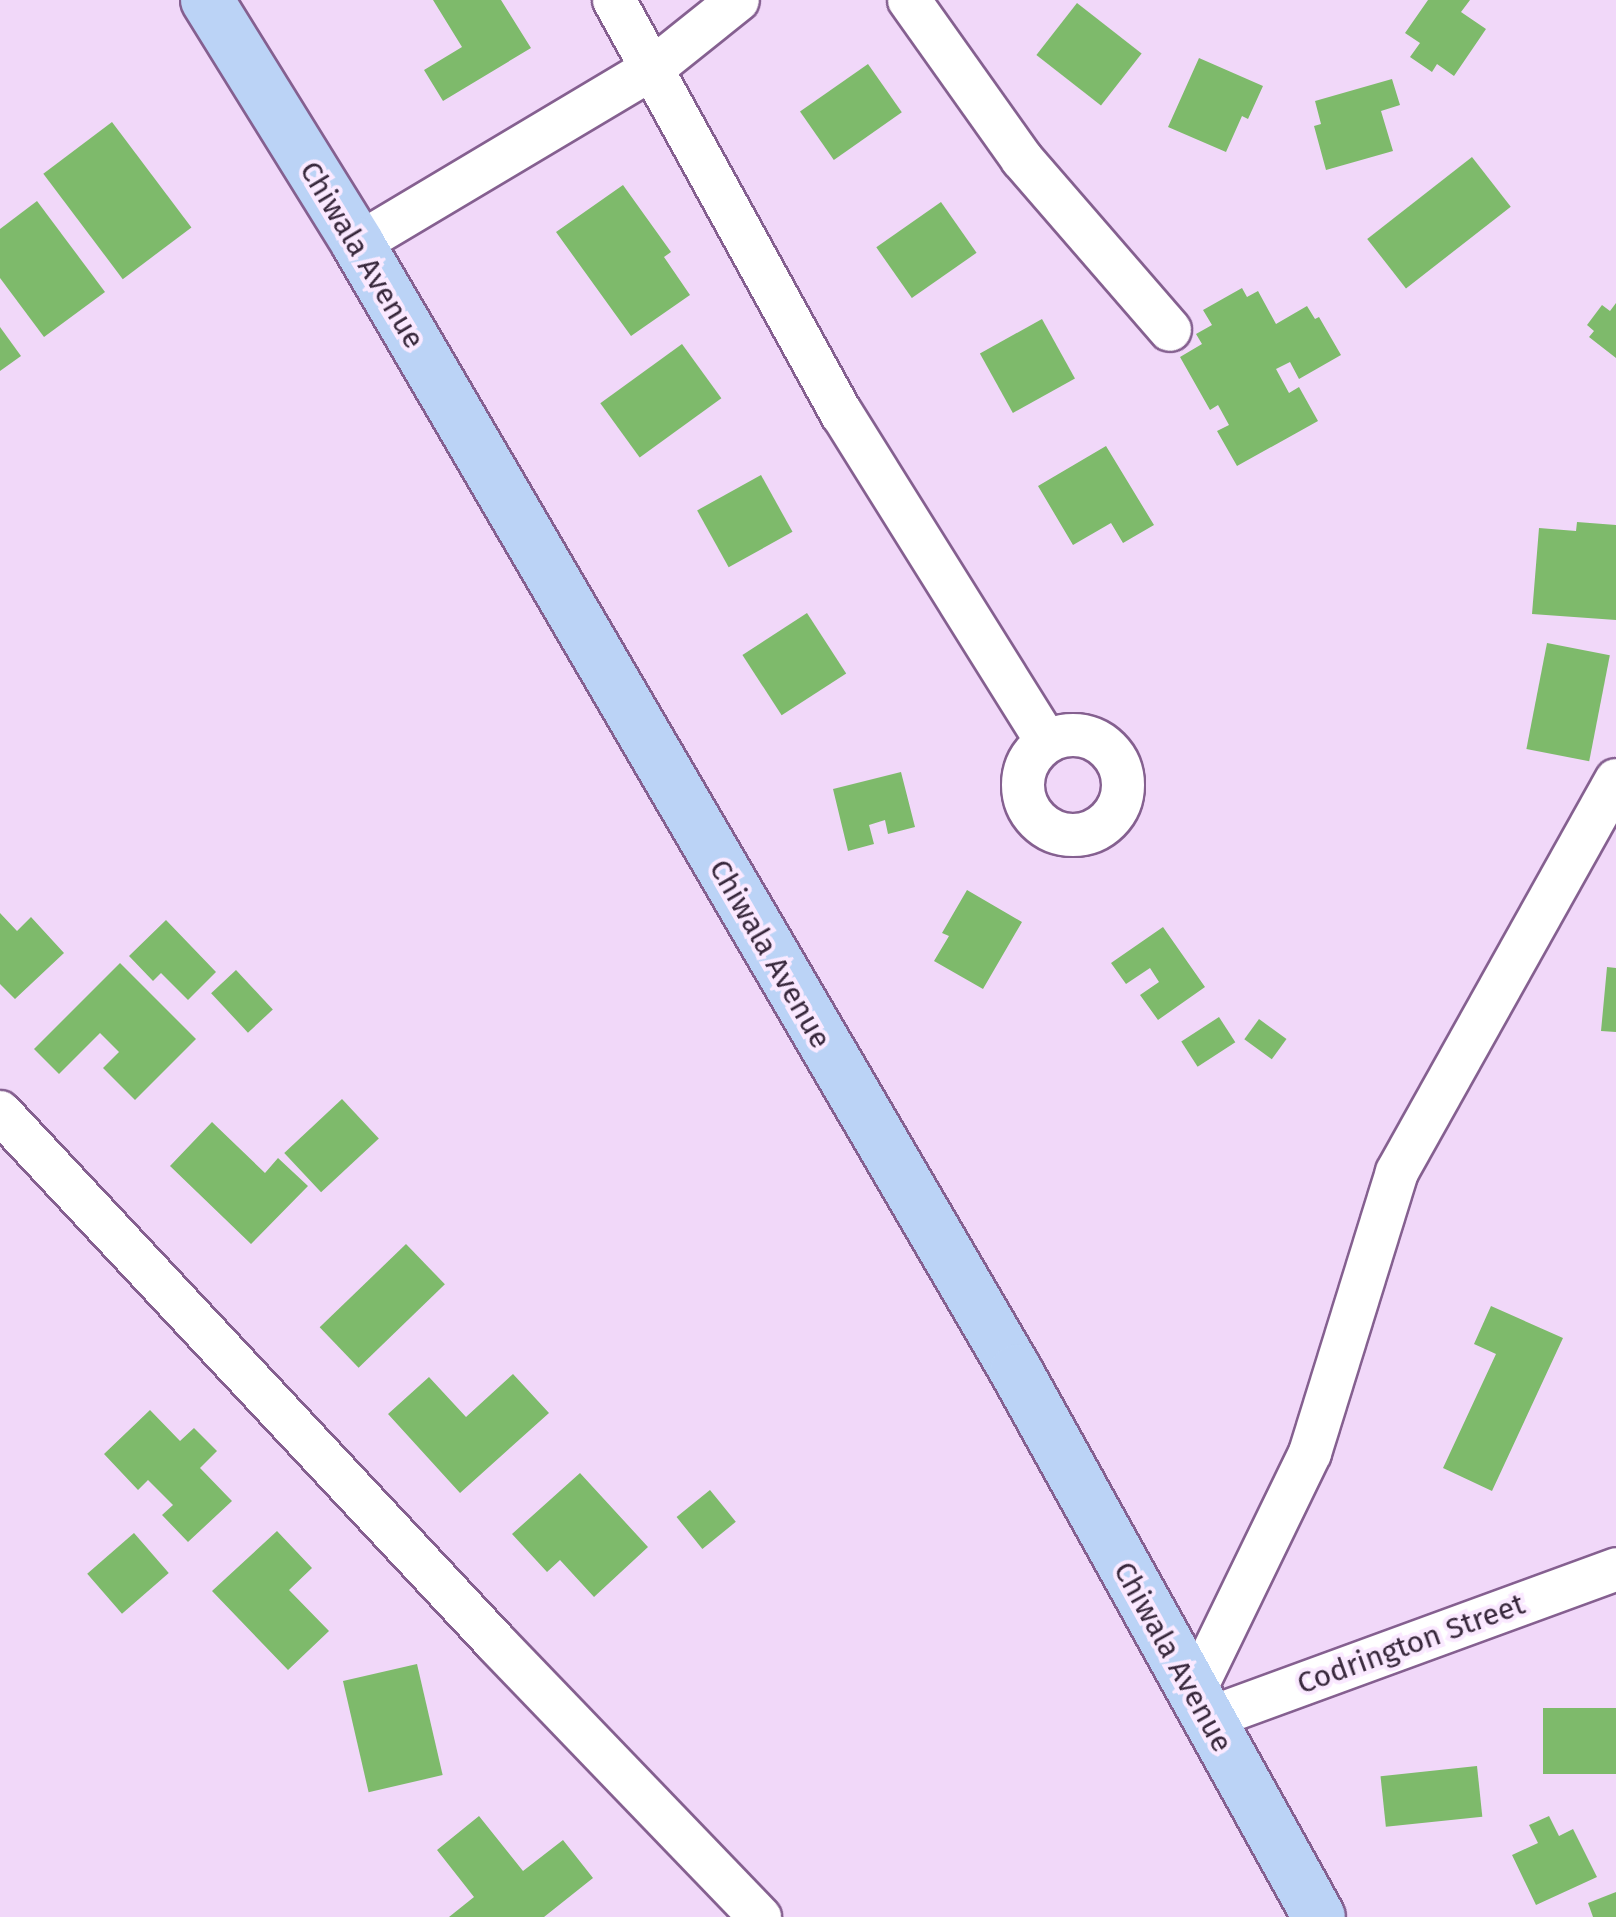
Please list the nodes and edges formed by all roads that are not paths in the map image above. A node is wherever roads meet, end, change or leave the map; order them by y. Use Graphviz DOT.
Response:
graph roads {
  1 [pos="207,0"];
  2 [pos="614,0"];
  3 [pos="738,0"];
  4 [pos="909,0"];
  5 [pos="652,69"];
  6 [pos="358,244"];
  7 [pos="1170,330"];
  8 [pos="1045,739"];
  9 [pos="1616,780"];
  10 [pos="0,1112"];
  11 [pos="1616,1568"];
  12 [pos="1200,1706"];
  13 [pos="760,1917"];
  14 [pos="1319,1917"];
  1 -- 6 [label="main road, Chiwala Avenue"];
  2 -- 5 [label="street"];
  3 -- 5 [label="street"];
  4 -- 7 [label="street"];
  5 -- 6 [label="street"];
  5 -- 8 [label="street"];
  6 -- 12 [label="main road, Chiwala Avenue"];
  9 -- 12 [label="street"];
  10 -- 13 [label="street"];
  11 -- 12 [label="street, Codrington Street"];
  12 -- 14 [label="main road, Chiwala Avenue"];
}
